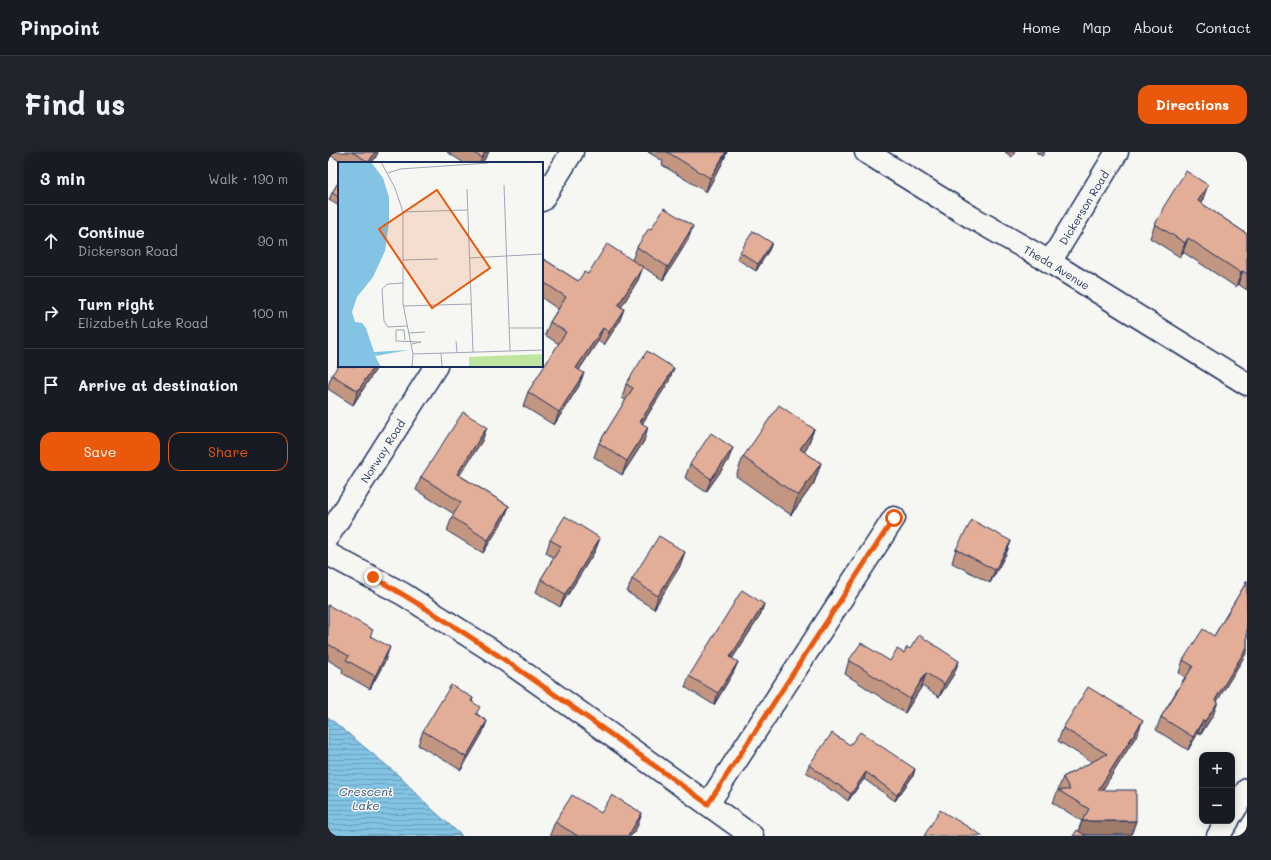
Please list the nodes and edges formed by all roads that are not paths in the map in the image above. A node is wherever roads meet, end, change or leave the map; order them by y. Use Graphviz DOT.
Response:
graph roads {
  1 [pos="572,152"];
  2 [pos="866,152"];
  3 [pos="1117,152"];
  4 [pos="543,198"];
  5 [pos="1050,262"];
  6 [pos="435,367"];
  7 [pos="1247,384"];
  8 [pos="894,518"];
  9 [pos="328,536"];
  10 [pos="328,554"];
  11 [pos="1247,790"];
  12 [pos="708,804"];
  13 [pos="1235,809"];
  14 [pos="1226,824"];
  15 [pos="752,836"];
  16 [pos="1218,836"];
  1 -- 4 [label="street"];
  2 -- 5 [label="street, Theda Avenue"];
  3 -- 5 [label="street, Dickerson Road"];
  5 -- 7 [label="street, Theda Avenue"];
  6 -- 9 [label="street, Norway Road"];
  8 -- 12 [label="street"];
  10 -- 12 [label="street"];
  11 -- 13 [label="street"];
  12 -- 15 [label="street"];
  14 -- 16 [label="street"];
}
